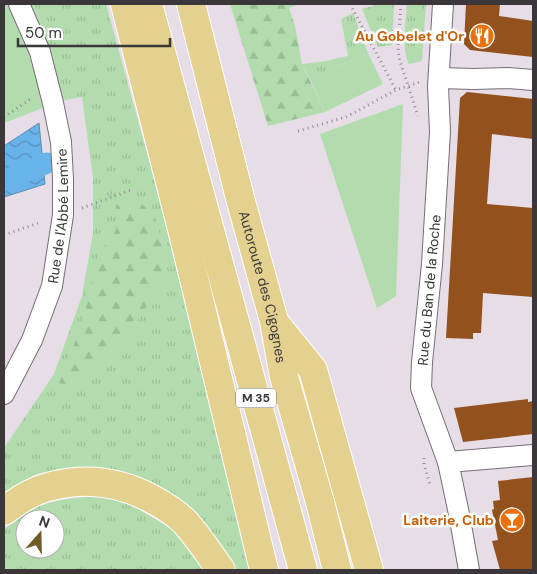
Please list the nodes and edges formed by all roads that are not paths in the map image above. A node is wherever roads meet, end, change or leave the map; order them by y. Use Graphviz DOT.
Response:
graph roads {
  1 [pos="19,4"];
  2 [pos="125,4"];
  3 [pos="148,4"];
  4 [pos="191,4"];
  5 [pos="443,4"];
  6 [pos="439,78"];
  7 [pos="533,80"];
  8 [pos="274,321"];
  9 [pos="4,394"];
  10 [pos="533,455"];
  11 [pos="448,462"];
  12 [pos="4,511"];
  13 [pos="221,570"];
  14 [pos="264,570"];
  15 [pos="303,570"];
  16 [pos="337,570"];
  17 [pos="369,570"];
  18 [pos="469,570"];
  1 -- 9 [label="street, Rue de l'Abbé Lemire"];
  2 -- 14 [label="highway"];
  3 -- 15 [label="highway, M 35"];
  4 -- 8 [label="highway, Autoroute des Cigognes / M 35"];
  5 -- 6 [label="street, Rue du Ban de la Roche"];
  6 -- 7 [label="street"];
  6 -- 11 [label="street, Rue du Ban de la Roche"];
  8 -- 16 [label="highway, Autoroute des Cigognes / M 35"];
  8 -- 17 [label="highway"];
  10 -- 11 [label="street"];
  11 -- 18 [label="street, Rue du Ban de la Roche"];
  12 -- 13 [label="highway"];
}
